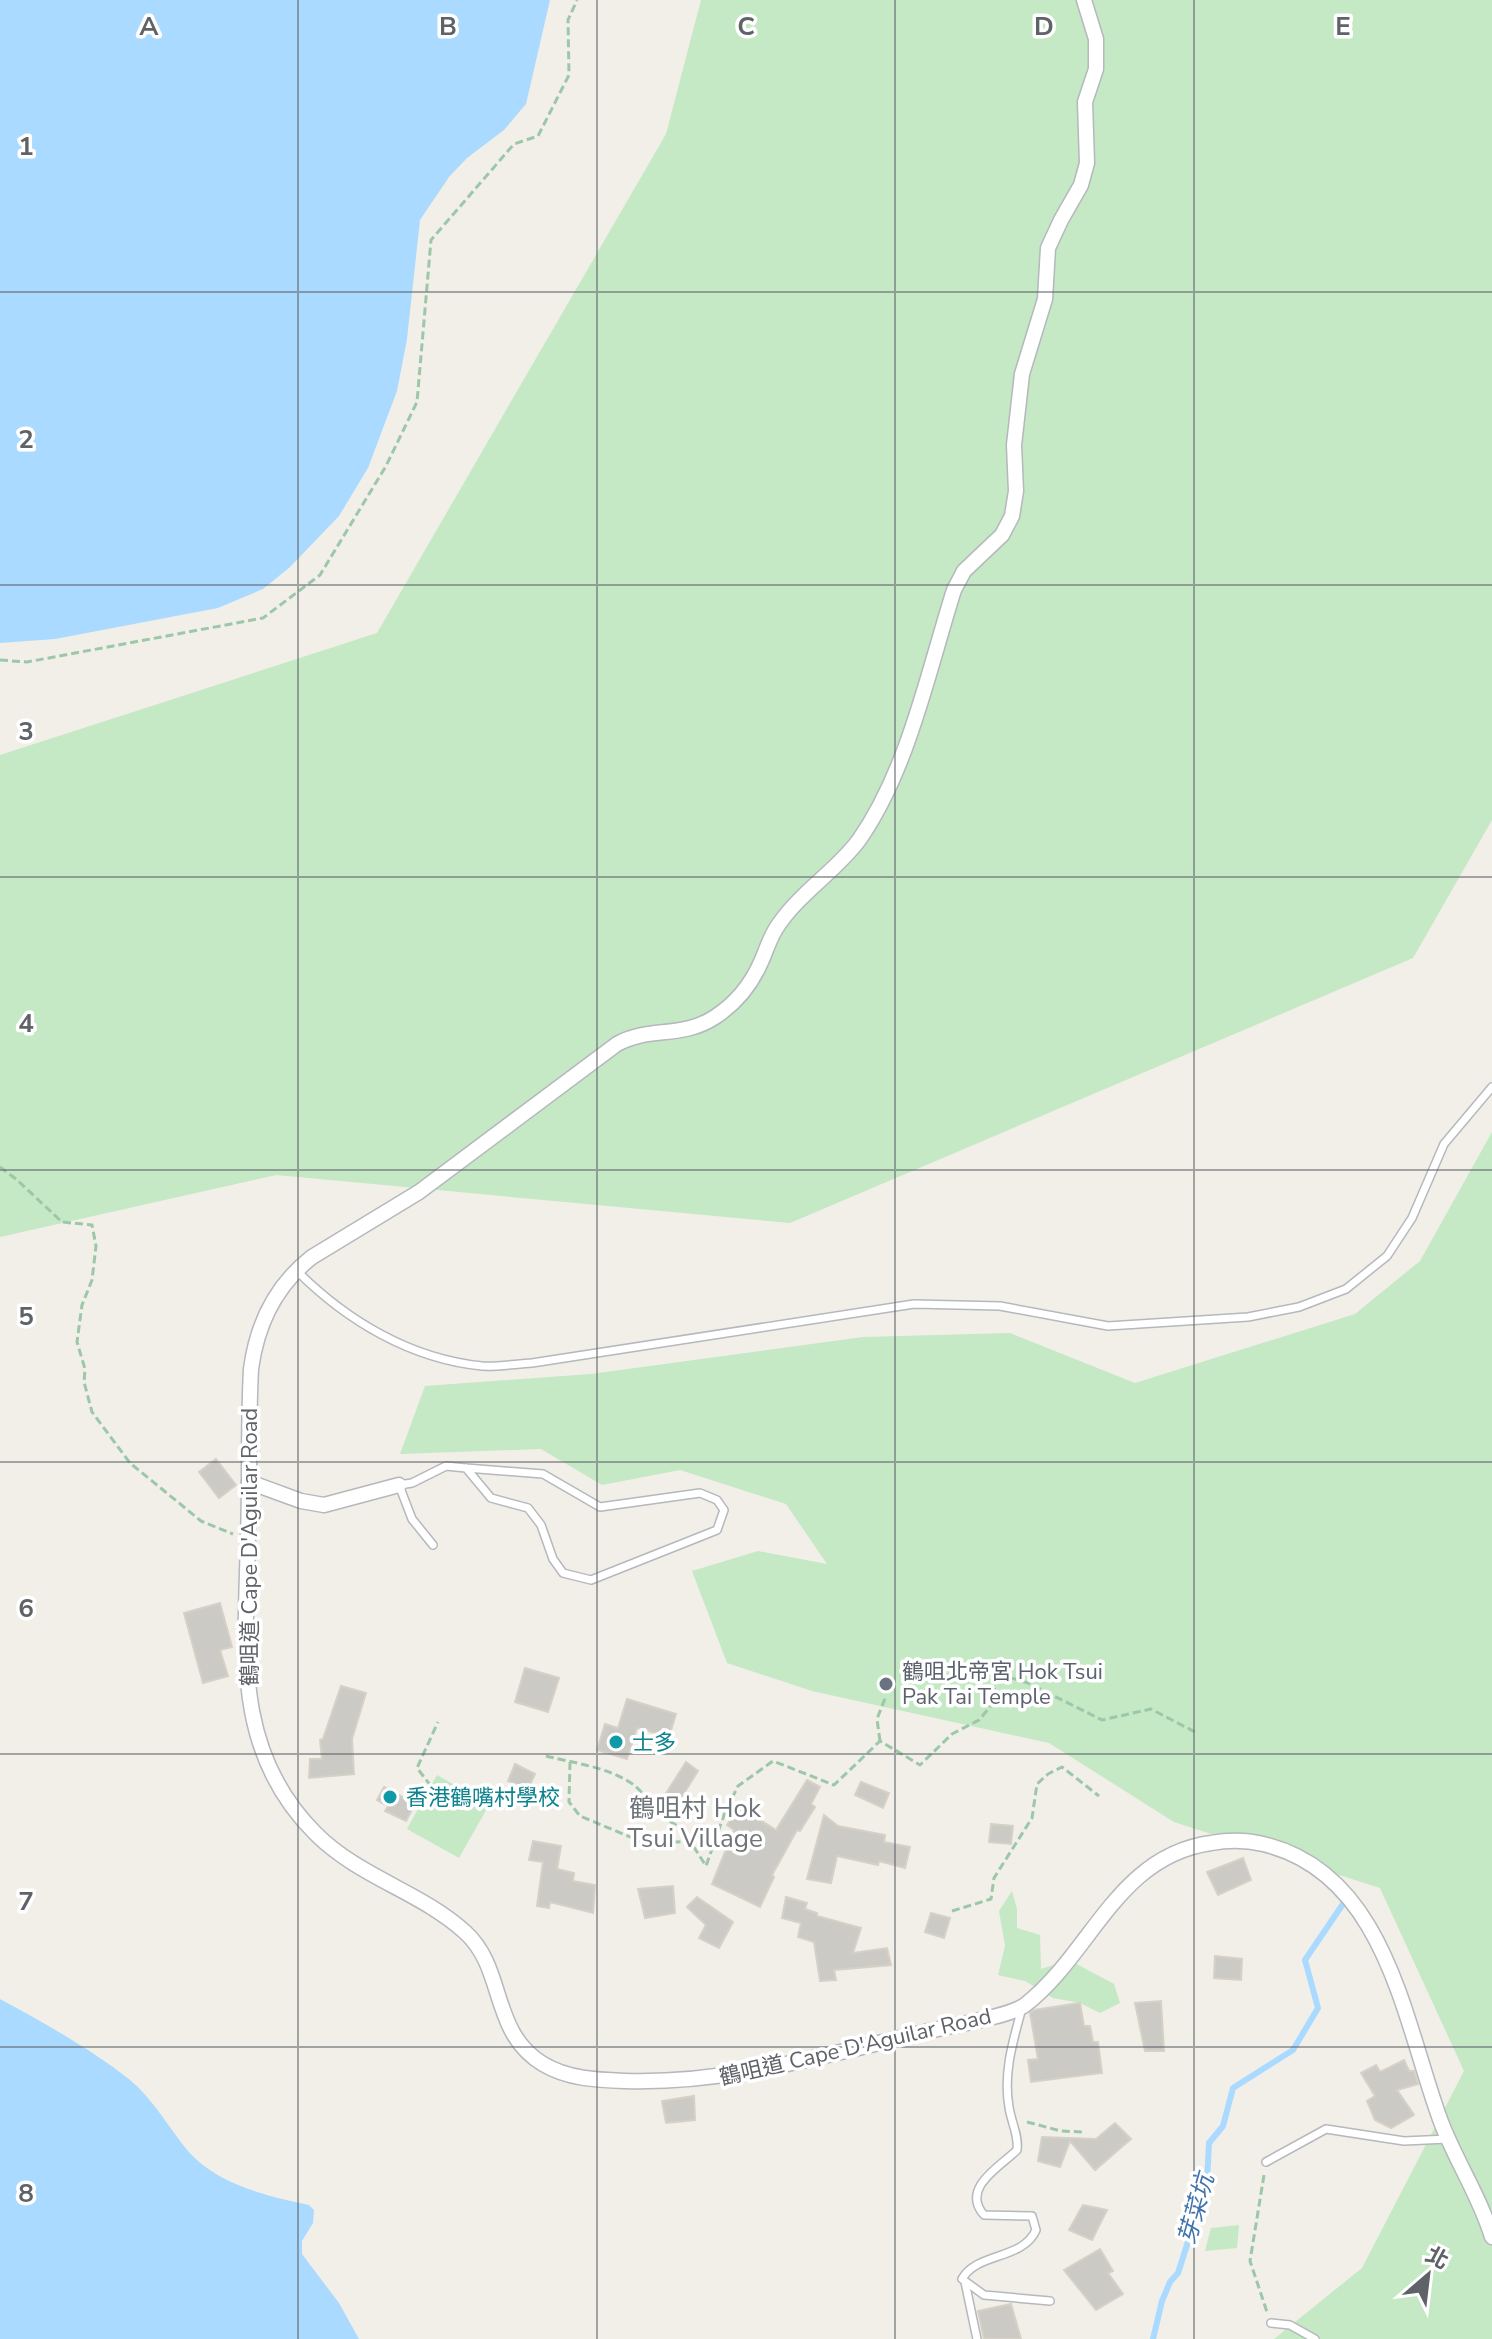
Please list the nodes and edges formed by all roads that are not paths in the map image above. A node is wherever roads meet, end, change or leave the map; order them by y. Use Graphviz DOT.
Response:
graph roads {
  1 [pos="1084,0"];
  2 [pos="1492,1087"];
  3 [pos="296,1270"];
  4 [pos="466,1468"];
  5 [pos="249,1482"];
  6 [pos="399,1485"];
  7 [pos="433,1545"];
  8 [pos="1022,2008"];
  9 [pos="1448,2139"];
  10 [pos="1266,2162"];
  11 [pos="1492,2237"];
  12 [pos="965,2282"];
  13 [pos="1050,2301"];
  14 [pos="1271,2323"];
  15 [pos="977,2339"];
  16 [pos="1315,2339"];
  1 -- 3 [label="street, 鶴咀道 Cape D'Aguilar Road"];
  2 -- 3 [label="lane"];
  3 -- 5 [label="street, 鶴咀道 Cape D'Aguilar Road"];
  4 -- 4 [label="lane"];
  4 -- 6 [label="lane"];
  5 -- 6 [label="street"];
  5 -- 8 [label="street, 鶴咀道 Cape D'Aguilar Road"];
  6 -- 7 [label="lane"];
  8 -- 9 [label="street, 鶴咀道 Cape D'Aguilar Road"];
  8 -- 12 [label="lane"];
  9 -- 10 [label="lane"];
  9 -- 11 [label="street, 鶴咀道 Cape D'Aguilar Road"];
  12 -- 13 [label="lane"];
  12 -- 15 [label="lane"];
  14 -- 16 [label="lane"];
}
